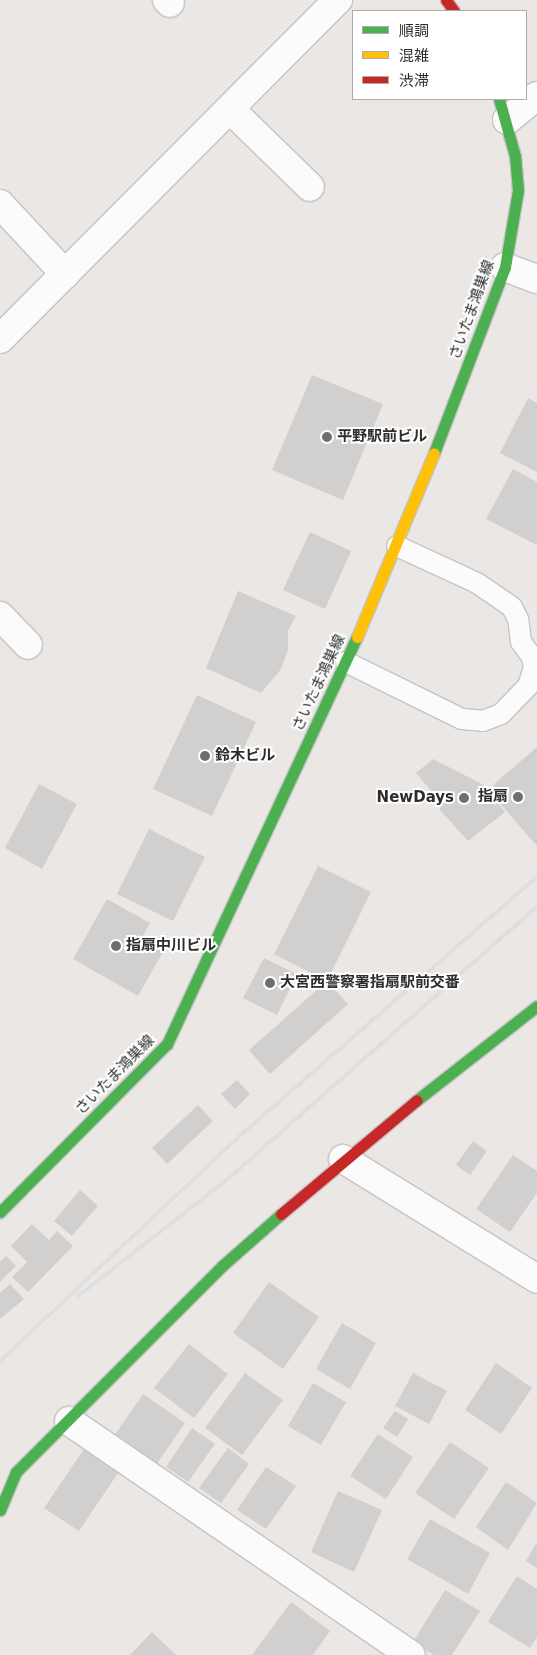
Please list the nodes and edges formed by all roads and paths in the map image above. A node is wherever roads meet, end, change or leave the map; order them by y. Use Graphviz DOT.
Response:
graph roads {
  1 [pos="338,0"];
  2 [pos="527,100"];
  3 [pos="503,109"];
  4 [pos="231,110"];
  5 [pos="310,187"];
  6 [pos="0,204"];
  7 [pos="505,267"];
  8 [pos="65,274"];
  9 [pos="537,279"];
  10 [pos="0,339"];
  11 [pos="398,546"];
  12 [pos="0,616"];
  13 [pos="28,645"];
  14 [pos="346,662"];
  15 [pos="532,687"];
  16 [pos="537,1006"];
  17 [pos="344,1159"];
  18 [pos="0,1212"];
  19 [pos="537,1279"];
  20 [pos="68,1421"];
  21 [pos="0,1510"];
  22 [pos="411,1655"];
  1 -- 4 [label="street"];
  2 -- 3 [label="street"];
  3 -- 7 [label="main road, さいたま鴻巣線"];
  4 -- 5 [label="street"];
  4 -- 8 [label="street"];
  6 -- 8 [label="street"];
  7 -- 9 [label="street"];
  7 -- 11 [label="main road, さいたま鴻巣線"];
  8 -- 10 [label="street"];
  11 -- 14 [label="main road, さいたま鴻巣線"];
  11 -- 15 [label="lane"];
  12 -- 13 [label="street"];
  14 -- 15 [label="lane"];
  14 -- 18 [label="main road, さいたま鴻巣線"];
  16 -- 17 [label="main road"];
  17 -- 19 [label="street"];
  17 -- 20 [label="main road"];
  20 -- 21 [label="main road"];
  20 -- 22 [label="street"];
}
